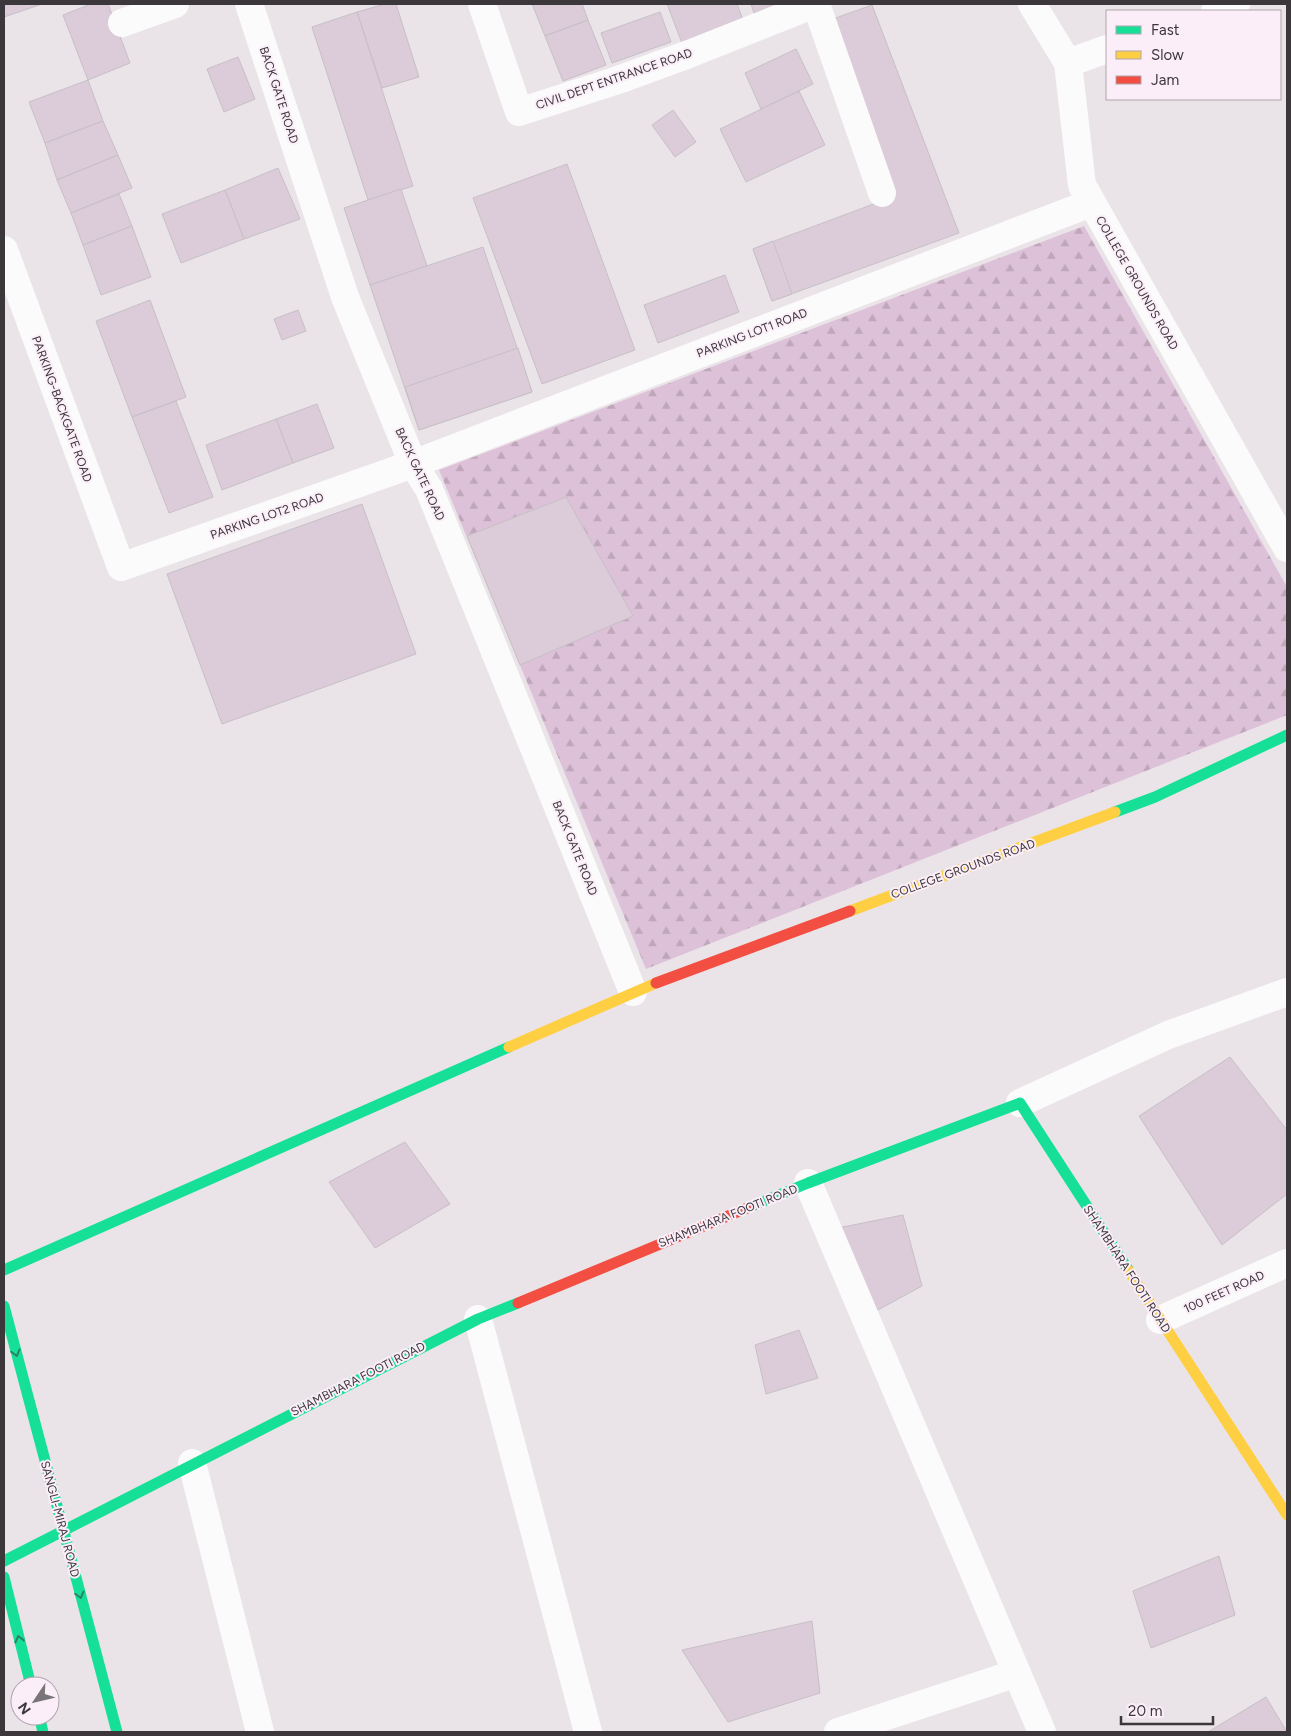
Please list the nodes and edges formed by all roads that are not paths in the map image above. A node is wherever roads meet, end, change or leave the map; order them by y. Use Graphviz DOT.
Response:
graph roads {
  1 [pos="175,4"];
  2 [pos="249,4"];
  3 [pos="482,4"];
  4 [pos="816,4"];
  5 [pos="1032,4"];
  6 [pos="1236,4"];
  7 [pos="1218,10"];
  8 [pos="122,23"];
  9 [pos="1106,49"];
  10 [pos="1068,63"];
  11 [pos="882,193"];
  12 [pos="1091,202"];
  13 [pos="4,250"];
  14 [pos="412,464"];
  15 [pos="1287,548"];
  16 [pos="121,567"];
  17 [pos="1287,735"];
  18 [pos="633,992"];
  19 [pos="1287,992"];
  20 [pos="1020,1103"];
  21 [pos="808,1183"];
  22 [pos="1287,1263"];
  23 [pos="4,1270"];
  24 [pos="4,1306"];
  25 [pos="478,1319"];
  26 [pos="1160,1320"];
  27 [pos="192,1464"];
  28 [pos="1284,1504"];
  29 [pos="63,1530"];
  30 [pos="4,1561"];
  31 [pos="4,1577"];
  32 [pos="8,1616"];
  33 [pos="1017,1673"];
  34 [pos="28,1676"];
  35 [pos="117,1732"];
  36 [pos="260,1732"];
  37 [pos="588,1732"];
  38 [pos="838,1732"];
  39 [pos="1042,1732"];
  1 -- 8 [label="street"];
  2 -- 14 [label="street, BACK GATE ROAD"];
  3 -- 4 [label="street, CIVIL DEPT ENTRANCE ROAD"];
  4 -- 11 [label="street"];
  5 -- 10 [label="street, COLLEGE GROUNDS ROAD"];
  6 -- 7 [label="street"];
  9 -- 10 [label="street"];
  10 -- 12 [label="street, COLLEGE GROUNDS ROAD"];
  12 -- 14 [label="street, PARKING LOT1 ROAD"];
  12 -- 15 [label="street, COLLEGE GROUNDS ROAD"];
  13 -- 16 [label="street, PARKING-BACKGATE ROAD"];
  14 -- 16 [label="street, PARKING LOT2 ROAD"];
  14 -- 18 [label="street, BACK GATE ROAD"];
  17 -- 18 [label="main road, COLLEGE GROUNDS ROAD"];
  18 -- 23 [label="main road, COLLEGE GROUNDS ROAD"];
  19 -- 20 [label="street"];
  20 -- 21 [label="main road, SHAMBHARA FOOTI ROAD"];
  20 -- 26 [label="main road, SHAMBHARA FOOTI ROAD"];
  21 -- 25 [label="main road, SHAMBHARA FOOTI ROAD"];
  21 -- 33 [label="street"];
  22 -- 26 [label="street, 100 FEET ROAD"];
  24 -- 29 [label="main road, SANGLI-MIRAJ ROAD, one-way"];
  25 -- 27 [label="main road, SHAMBHARA FOOTI ROAD"];
  25 -- 37 [label="street"];
  26 -- 28 [label="main road, SHAMBHARA FOOTI ROAD"];
  27 -- 29 [label="main road, SHAMBHARA FOOTI ROAD"];
  27 -- 36 [label="street"];
  29 -- 30 [label="main road, SHAMBHARA FOOTI ROAD"];
  29 -- 35 [label="main road, SANGLI-MIRAJ ROAD, one-way"];
  31 -- 32 [label="main road"];
  34 -- 32 [label="main road, one-way"];
  33 -- 38 [label="street"];
  33 -- 39 [label="street"];
}
